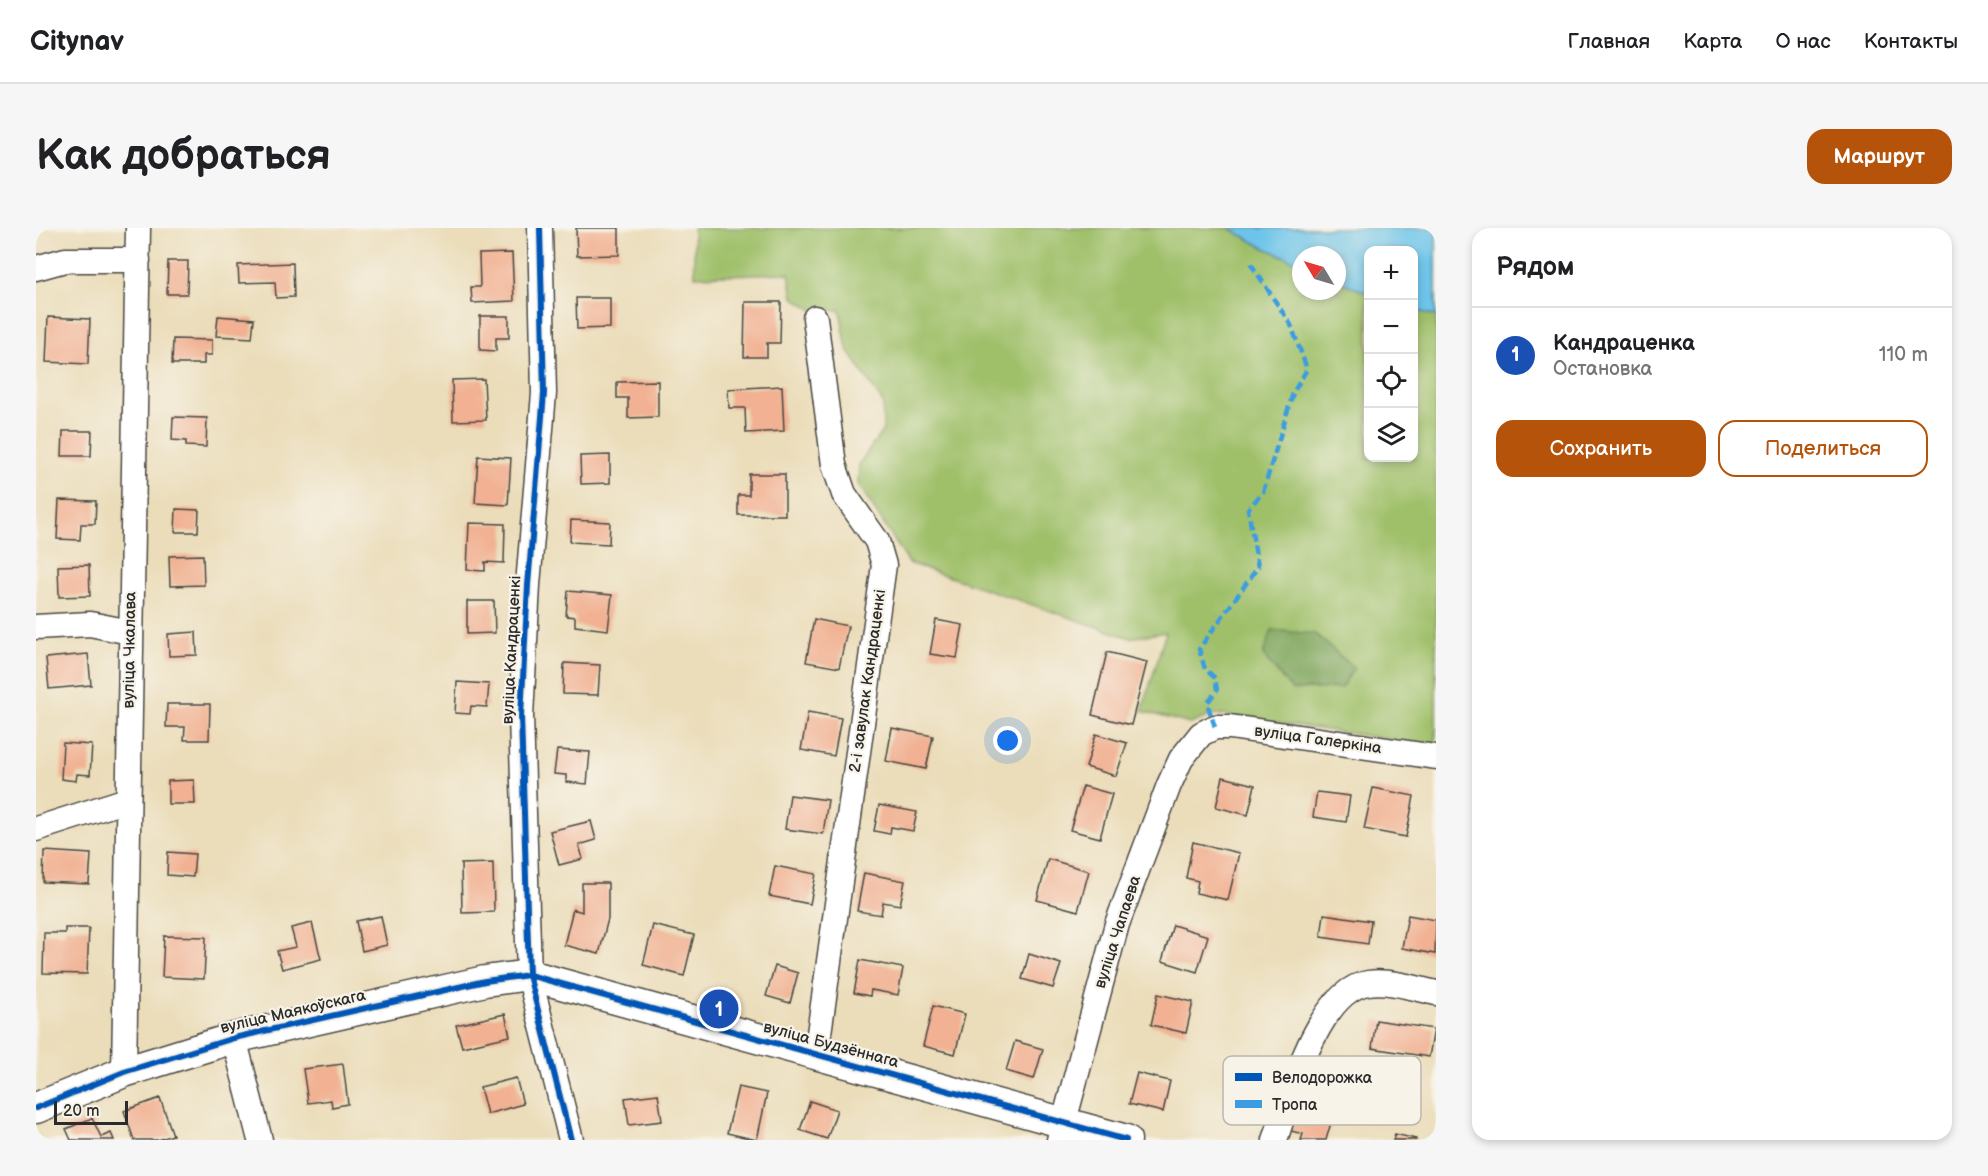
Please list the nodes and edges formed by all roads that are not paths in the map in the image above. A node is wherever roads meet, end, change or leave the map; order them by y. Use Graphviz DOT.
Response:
graph roads {
  1 [pos="138,228"];
  2 [pos="540,228"];
  3 [pos="138,260"];
  4 [pos="36,268"];
  5 [pos="815,318"];
  6 [pos="36,627"];
  7 [pos="130,632"];
  8 [pos="1200,734"];
  9 [pos="1436,757"];
  10 [pos="127,800"];
  11 [pos="36,829"];
  12 [pos="529,975"];
  13 [pos="1436,993"];
  14 [pos="234,1038"];
  15 [pos="816,1055"];
  16 [pos="1307,1056"];
  17 [pos="124,1072"];
  18 [pos="36,1108"];
  19 [pos="1280,1125"];
  20 [pos="1061,1131"];
  21 [pos="260,1140"];
  22 [pos="571,1140"];
  23 [pos="1126,1140"];
  24 [pos="1275,1140"];
  1 -- 3 [label="street, вуліца Чкалава"];
  2 -- 12 [label="street, вуліца Кандраценкі"];
  3 -- 4 [label="street"];
  3 -- 7 [label="street, вуліца Чкалава"];
  5 -- 15 [label="street, 2-і завулак Кандраценкі"];
  6 -- 7 [label="street"];
  7 -- 10 [label="street, вуліца Чкалава"];
  8 -- 9 [label="street, вуліца Галеркіна"];
  8 -- 20 [label="street, вуліца Чапаева"];
  10 -- 11 [label="street"];
  10 -- 17 [label="street, вуліца Чкалава"];
  12 -- 14 [label="street, вуліца Маякоўскага"];
  12 -- 15 [label="street, вуліца Будзённага"];
  12 -- 22 [label="street, вуліца Кандраценкі"];
  13 -- 16 [label="street"];
  14 -- 17 [label="street, вуліца Маякоўскага"];
  14 -- 21 [label="street"];
  15 -- 20 [label="street, вуліца Будзённага"];
  17 -- 18 [label="street, вуліца Маякоўскага"];
  19 -- 24 [label="street"];
  20 -- 23 [label="street, вуліца Будзённага"];
}
